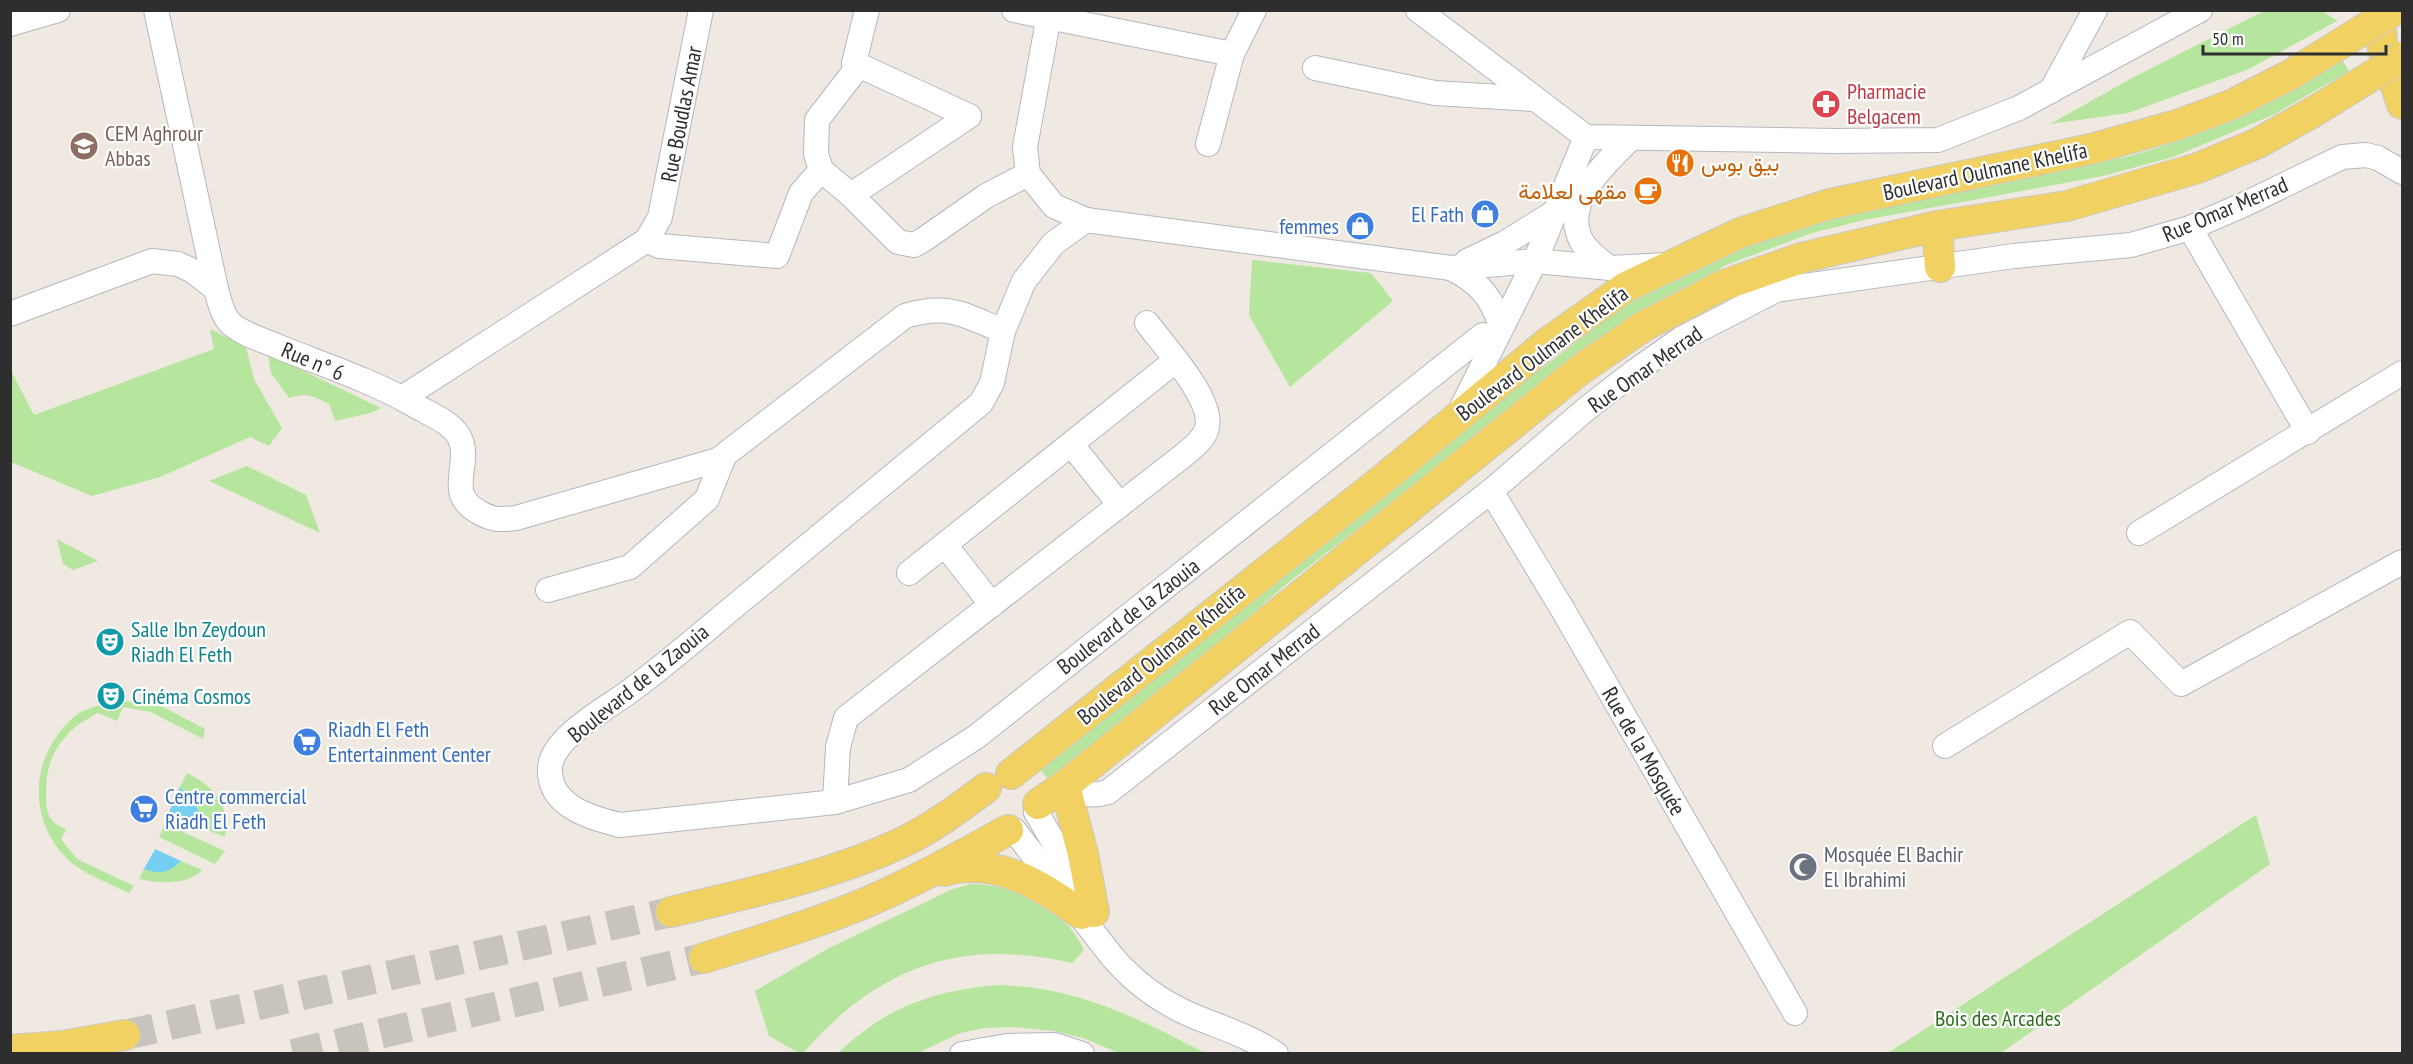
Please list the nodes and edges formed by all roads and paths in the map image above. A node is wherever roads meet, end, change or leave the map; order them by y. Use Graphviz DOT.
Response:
graph roads {
  1 [pos="58,10"];
  2 [pos="156,10"];
  3 [pos="701,10"];
  4 [pos="867,10"];
  5 [pos="1014,10"];
  6 [pos="1254,10"];
  7 [pos="1418,10"];
  8 [pos="2095,10"];
  9 [pos="2200,10"];
  10 [pos="2378,10"];
  11 [pos="2395,10"];
  12 [pos="1050,14"];
  13 [pos="10,24"];
  14 [pos="1232,54"];
  15 [pos="2403,57"];
  16 [pos="854,63"];
  17 [pos="1315,68"];
  18 [pos="2051,91"];
  19 [pos="1534,99"];
  20 [pos="2403,104"];
  21 [pos="1586,137"];
  22 [pos="1630,139"];
  23 [pos="1208,144"];
  24 [pos="821,170"];
  25 [pos="2403,172"];
  26 [pos="1028,174"];
  27 [pos="851,195"];
  28 [pos="1555,212"];
  29 [pos="1086,220"];
  30 [pos="1937,226"];
  31 [pos="2190,228"];
  32 [pos="647,240"];
  33 [pos="1535,261"];
  34 [pos="1670,264"];
  35 [pos="1940,267"];
  36 [pos="1451,268"];
  37 [pos="1610,268"];
  38 [pos="216,290"];
  39 [pos="10,314"];
  40 [pos="1147,323"];
  41 [pos="1492,330"];
  42 [pos="1003,331"];
  43 [pos="1175,361"];
  44 [pos="2403,373"];
  45 [pos="402,398"];
  46 [pos="1457,417"];
  47 [pos="2308,432"];
  48 [pos="1071,444"];
  49 [pos="724,456"];
  50 [pos="1491,491"];
  51 [pos="1120,505"];
  52 [pos="2139,532"];
  53 [pos="945,545"];
  54 [pos="2403,562"];
  55 [pos="909,573"];
  56 [pos="548,590"];
  57 [pos="992,605"];
  58 [pos="1945,746"];
  59 [pos="998,781"];
  60 [pos="1066,784"];
  61 [pos="835,802"];
  62 [pos="1024,819"];
  63 [pos="917,878"];
  64 [pos="671,912"];
  65 [pos="1088,913"];
  66 [pos="704,958"];
  67 [pos="1795,1013"];
  68 [pos="1190,1014"];
  69 [pos="125,1035"];
  70 [pos="10,1050"];
  71 [pos="962,1053"];
  72 [pos="1082,1053"];
  73 [pos="1239,1053"];
  74 [pos="1276,1053"];
  1 -- 13 [label="street"];
  2 -- 38 [label="street, Rue n° 6"];
  3 -- 32 [label="street, Rue Boudlas Amar"];
  4 -- 16 [label="street"];
  5 -- 12 [label="street"];
  6 -- 14 [label="street"];
  7 -- 19 [label="street"];
  8 -- 18 [label="street"];
  9 -- 18 [label="street"];
  10 -- 20 [label="main road"];
  11 -- 34 [label="main road, Boulevard Oulmane Khelifa, bridge"];
  12 -- 14 [label="street"];
  12 -- 26 [label="street"];
  14 -- 23 [label="street"];
  15 -- 30 [label="main road, bridge"];
  16 -- 24 [label="street"];
  16 -- 27 [label="street"];
  17 -- 19 [label="street"];
  18 -- 22 [label="street"];
  19 -- 21 [label="street"];
  21 -- 22 [label="street"];
  21 -- 28 [label="street"];
  22 -- 37 [label="street"];
  24 -- 27 [label="street"];
  24 -- 32 [label="street"];
  25 -- 31 [label="street, Rue Omar Merrad"];
  26 -- 27 [label="street"];
  26 -- 29 [label="street"];
  28 -- 33 [label="street"];
  28 -- 36 [label="street"];
  29 -- 36 [label="street"];
  29 -- 42 [label="street, Boulevard de la Zaouia"];
  30 -- 35 [label="main road"];
  30 -- 60 [label="main road"];
  31 -- 35 [label="street, Rue Omar Merrad"];
  31 -- 47 [label="street"];
  32 -- 45 [label="street"];
  33 -- 36 [label="street"];
  33 -- 37 [label="street"];
  33 -- 41 [label="street"];
  34 -- 37 [label="street"];
  34 -- 46 [label="main road, Boulevard Oulmane Khelifa"];
  35 -- 50 [label="street, Rue Omar Merrad"];
  36 -- 41 [label="street"];
  38 -- 39 [label="street"];
  38 -- 45 [label="street, Rue n° 6"];
  40 -- 43 [label="street"];
  41 -- 46 [label="street"];
  41 -- 61 [label="street, Boulevard de la Zaouia"];
  42 -- 49 [label="street"];
  42 -- 61 [label="street, Boulevard de la Zaouia"];
  43 -- 48 [label="street"];
  43 -- 51 [label="street"];
  44 -- 47 [label="street"];
  45 -- 49 [label="street, Rue n° 6"];
  46 -- 59 [label="main road, Boulevard Oulmane Khelifa"];
  47 -- 52 [label="street"];
  48 -- 51 [label="street"];
  48 -- 53 [label="street"];
  49 -- 56 [label="street"];
  50 -- 60 [label="street, Rue Omar Merrad"];
  50 -- 67 [label="street, Rue de la Mosquée"];
  51 -- 57 [label="street"];
  53 -- 55 [label="street"];
  53 -- 57 [label="street"];
  54 -- 58 [label="street"];
  57 -- 61 [label="street"];
  59 -- 62 [label="main road"];
  59 -- 62 [label="main road"];
  59 -- 64 [label="main road, Boulevard Oulmane Khelifa"];
  60 -- 62 [label="main road"];
  60 -- 65 [label="main road"];
  62 -- 63 [label="main road"];
  62 -- 65 [label="street"];
  63 -- 65 [label="main road"];
  63 -- 66 [label="main road"];
  65 -- 68 [label="street"];
  68 -- 73 [label="street"];
  68 -- 74 [label="street"];
  69 -- 70 [label="main road"];
  71 -- 72 [label="street"];
}
